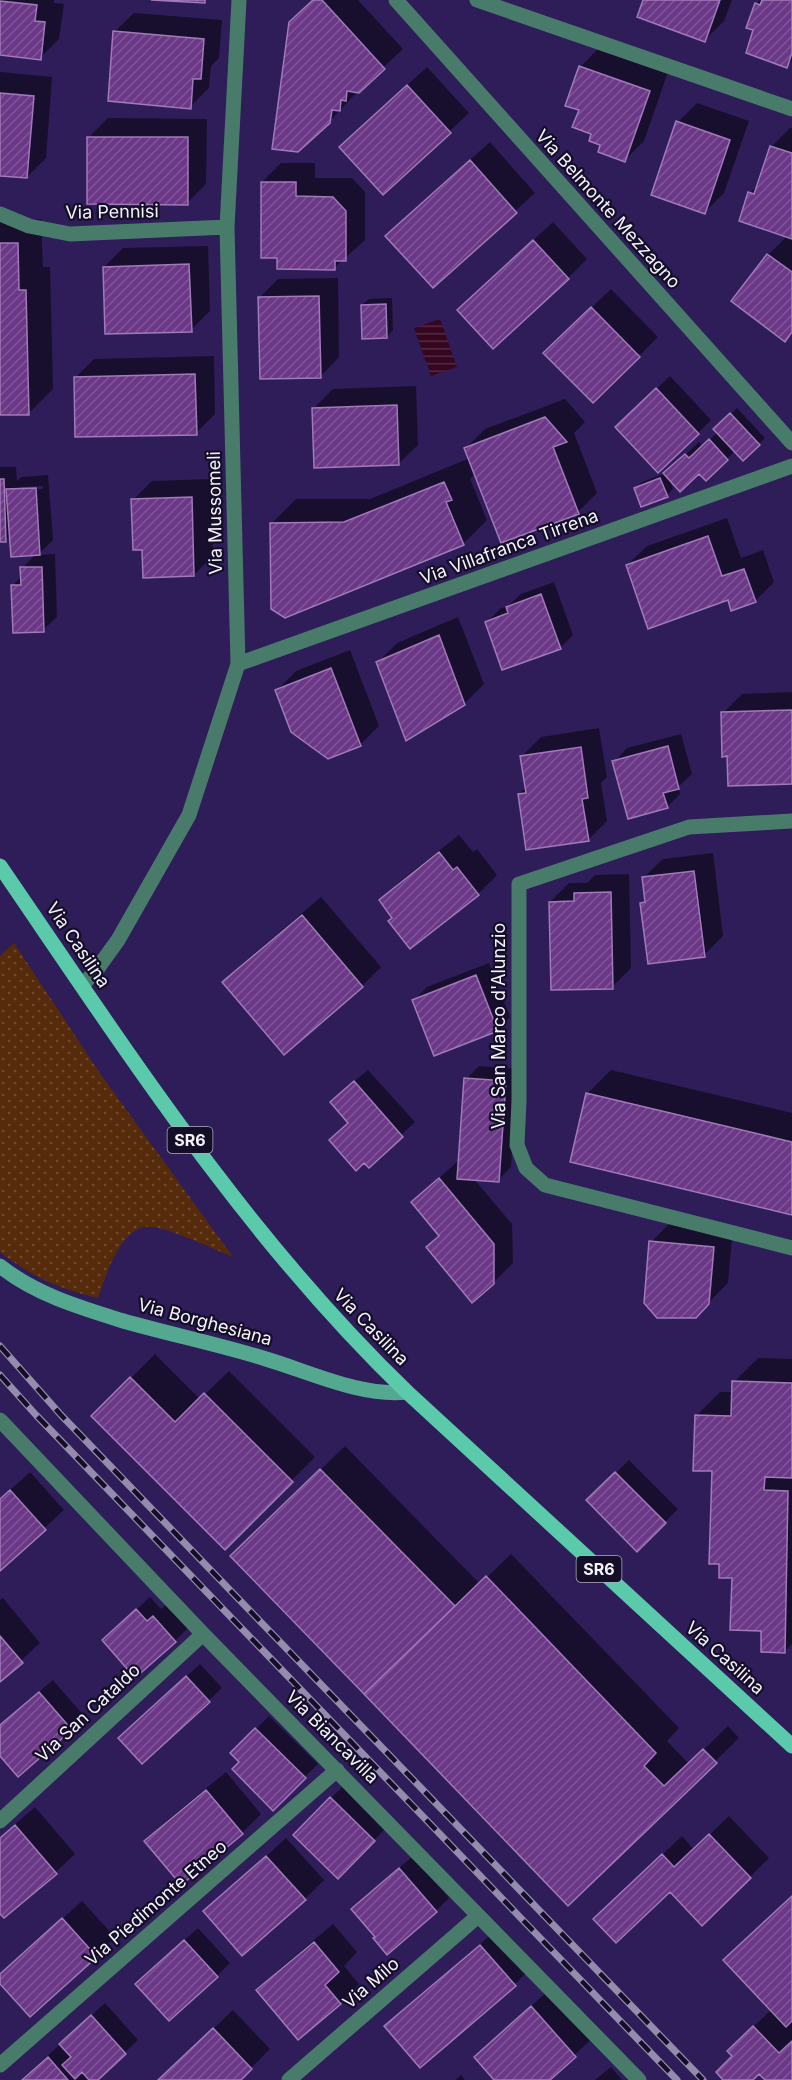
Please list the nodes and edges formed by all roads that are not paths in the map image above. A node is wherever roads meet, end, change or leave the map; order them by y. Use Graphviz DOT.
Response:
graph roads {
  1 [pos="239,0"];
  2 [pos="396,0"];
  3 [pos="477,0"];
  4 [pos="792,109"];
  5 [pos="0,214"];
  6 [pos="227,227"];
  7 [pos="792,444"];
  8 [pos="792,466"];
  9 [pos="238,664"];
  10 [pos="792,821"];
  11 [pos="0,866"];
  12 [pos="82,985"];
  13 [pos="792,1248"];
  14 [pos="0,1266"];
  15 [pos="407,1392"];
  16 [pos="0,1420"];
  17 [pos="203,1634"];
  18 [pos="792,1746"];
  19 [pos="337,1770"];
  20 [pos="0,1821"];
  21 [pos="478,1916"];
  22 [pos="0,2065"];
  23 [pos="289,2080"];
  24 [pos="639,2080"];
  1 -- 6 [label="street, Via Mussomeli"];
  2 -- 7 [label="street, Via Belmonte Mezzagno"];
  3 -- 4 [label="street"];
  5 -- 6 [label="street, Via Pennisi"];
  6 -- 9 [label="street, Via Mussomeli"];
  8 -- 9 [label="street, Via Villafranca Tirrena"];
  9 -- 12 [label="street, Via Mussomeli"];
  10 -- 13 [label="street, Via San Marco d'Alunzio"];
  11 -- 12 [label="main road, Via Casilina / SR6"];
  12 -- 15 [label="main road, Via Casilina / SR6"];
  14 -- 15 [label="street, Via Borghesiana"];
  15 -- 18 [label="main road, Via Casilina / SR6"];
  16 -- 17 [label="street, Via Biancavilla"];
  17 -- 19 [label="street, Via Biancavilla"];
  17 -- 20 [label="street, Via San Cataldo"];
  19 -- 21 [label="street, Via Biancavilla"];
  19 -- 22 [label="street, Via Piedimonte Etneo"];
  21 -- 23 [label="street, Via Milo"];
  21 -- 24 [label="street, Via Biancavilla"];
}
